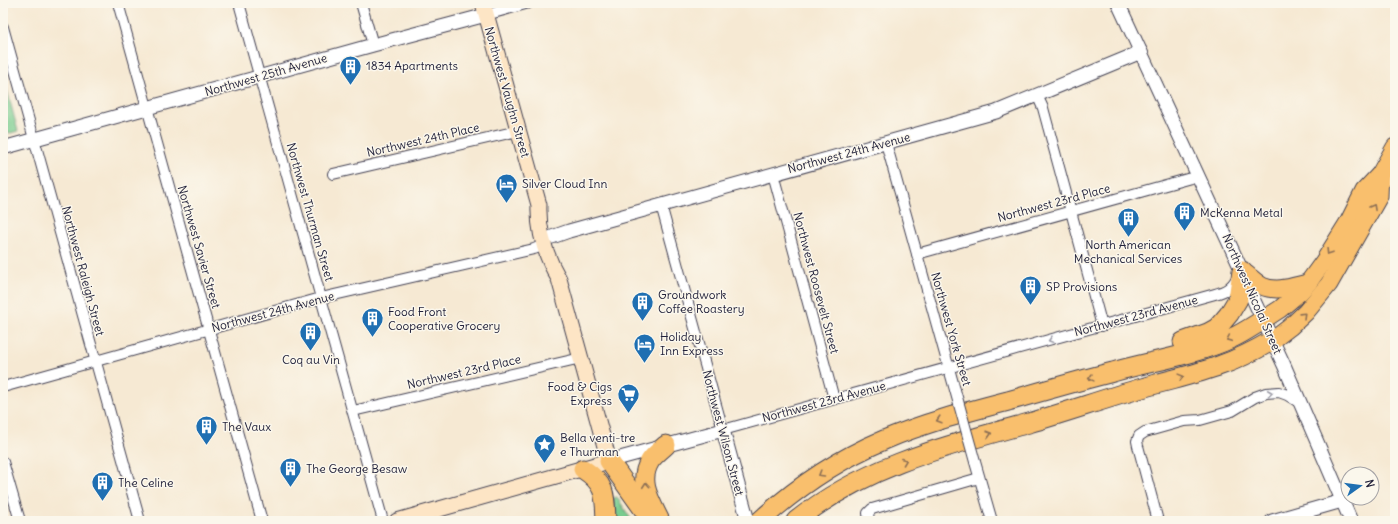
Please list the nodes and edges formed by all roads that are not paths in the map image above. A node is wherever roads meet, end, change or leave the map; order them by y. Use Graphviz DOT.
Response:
graph roads {
  1 [pos="118,3"];
  2 [pos="239,3"];
  3 [pos="361,3"];
  4 [pos="530,3"];
  5 [pos="1118,3"];
  6 [pos="484,9"];
  7 [pos="3,27"];
  8 [pos="373,45"];
  9 [pos="1140,52"];
  10 [pos="260,78"];
  11 [pos="1037,94"];
  12 [pos="147,108"];
  13 [pos="518,131"];
  14 [pos="34,140"];
  15 [pos="886,143"];
  16 [pos="3,148"];
  17 [pos="1395,148"];
  18 [pos="333,174"];
  19 [pos="773,174"];
  20 [pos="1380,174"];
  21 [pos="1198,176"];
  22 [pos="1395,182"];
  23 [pos="661,205"];
  24 [pos="1071,212"];
  25 [pos="548,241"];
  26 [pos="917,254"];
  27 [pos="1242,270"];
  28 [pos="1308,282"];
  29 [pos="321,298"];
  30 [pos="1263,320"];
  31 [pos="1102,326"];
  32 [pos="209,330"];
  33 [pos="1273,340"];
  34 [pos="581,358"];
  35 [pos="95,361"];
  36 [pos="948,368"];
  37 [pos="1112,372"];
  38 [pos="3,387"];
  39 [pos="834,399"];
  40 [pos="1300,403"];
  41 [pos="353,411"];
  42 [pos="723,430"];
  43 [pos="666,445"];
  44 [pos="608,461"];
  45 [pos="3,462"];
  46 [pos="583,469"];
  47 [pos="979,478"];
  48 [pos="1340,497"];
  49 [pos="1340,503"];
  50 [pos="1344,506"];
  51 [pos="869,517"];
  52 [pos="20,521"];
  53 [pos="140,521"];
  54 [pos="262,521"];
  55 [pos="383,521"];
  56 [pos="397,521"];
  57 [pos="606,521"];
  58 [pos="613,521"];
  59 [pos="652,521"];
  60 [pos="660,521"];
  61 [pos="748,521"];
  62 [pos="760,521"];
  63 [pos="796,521"];
  64 [pos="992,521"];
  65 [pos="1158,521"];
  66 [pos="1272,521"];
  67 [pos="1350,521"];
  1 -- 12 [label="street, Northwest Savier Street"];
  2 -- 10 [label="street, Northwest Thurman Street"];
  3 -- 8 [label="street"];
  4 -- 6 [label="street, Northwest 25th Avenue"];
  5 -- 9 [label="street, Northwest Nicolai Street"];
  6 -- 8 [label="street, Northwest 25th Avenue"];
  6 -- 13 [label="main road, Northwest Vaughn Street"];
  7 -- 14 [label="street, Northwest Raleigh Street"];
  8 -- 10 [label="street, Northwest 25th Avenue"];
  9 -- 11 [label="street, Northwest 24th Avenue"];
  9 -- 21 [label="street, Northwest Nicolai Street"];
  10 -- 12 [label="street, Northwest 25th Avenue"];
  10 -- 29 [label="street, Northwest Thurman Street"];
  11 -- 15 [label="street, Northwest 24th Avenue"];
  11 -- 24 [label="street"];
  12 -- 14 [label="street, Northwest 25th Avenue"];
  12 -- 32 [label="street, Northwest Savier Street"];
  13 -- 18 [label="street, Northwest 24th Place"];
  13 -- 25 [label="main road, Northwest Vaughn Street"];
  14 -- 16 [label="street, Northwest 25th Avenue"];
  14 -- 35 [label="street, Northwest Raleigh Street"];
  15 -- 19 [label="street, Northwest 24th Avenue"];
  15 -- 26 [label="street, Northwest York Street"];
  17 -- 20 [label="highway"];
  19 -- 23 [label="street, Northwest 24th Avenue"];
  19 -- 39 [label="street, Northwest Roosevelt Street"];
  20 -- 22 [label="street"];
  20 -- 28 [label="highway, one-way"];
  33 -- 20 [label="highway, one-way"];
  21 -- 24 [label="street, Northwest 23rd Place"];
  21 -- 27 [label="street, Northwest Nicolai Street"];
  23 -- 25 [label="street, Northwest 24th Avenue"];
  23 -- 42 [label="street, Northwest Wilson Street"];
  24 -- 26 [label="street, Northwest 23rd Place"];
  24 -- 31 [label="street"];
  25 -- 29 [label="street, Northwest 24th Avenue"];
  25 -- 34 [label="main road, Northwest Vaughn Street"];
  26 -- 36 [label="street, Northwest York Street"];
  27 -- 28 [label="highway"];
  27 -- 30 [label="street, Northwest Nicolai Street"];
  27 -- 31 [label="street, Northwest 23rd Avenue"];
  27 -- 37 [label="highway"];
  28 -- 30 [label="highway"];
  29 -- 32 [label="street, Northwest 24th Avenue"];
  29 -- 41 [label="street, Northwest Thurman Street"];
  30 -- 33 [label="street, Northwest Nicolai Street"];
  30 -- 37 [label="highway, one-way"];
  31 -- 36 [label="street, Northwest 23rd Avenue, one-way"];
  32 -- 35 [label="street, Northwest 24th Avenue"];
  32 -- 54 [label="street, Northwest Savier Street"];
  33 -- 40 [label="street, Northwest Nicolai Street"];
  63 -- 33 [label="highway, one-way"];
  34 -- 41 [label="street, Northwest 23rd Place"];
  34 -- 44 [label="main road, Northwest Vaughn Street"];
  35 -- 38 [label="street, Northwest 24th Avenue"];
  35 -- 53 [label="street, Northwest Raleigh Street"];
  36 -- 39 [label="street, Northwest 23rd Avenue"];
  36 -- 47 [label="street, Northwest York Street, bridge"];
  37 -- 62 [label="highway, one-way"];
  39 -- 42 [label="street, Northwest 23rd Avenue"];
  40 -- 48 [label="street, Northwest Nicolai Street"];
  65 -- 40 [label="street, one-way"];
  41 -- 55 [label="street, Northwest Thurman Street"];
  42 -- 43 [label="street, Northwest 23rd Avenue"];
  42 -- 61 [label="street, Northwest Wilson Street"];
  43 -- 44 [label="street, Northwest 23rd Avenue"];
  60 -- 43 [label="highway, one-way"];
  44 -- 46 [label="main road, Northwest 23rd Avenue"];
  44 -- 58 [label="highway"];
  44 -- 59 [label="highway"];
  45 -- 52 [label="street"];
  46 -- 56 [label="main road, Northwest 23rd Avenue"];
  46 -- 57 [label="highway"];
  47 -- 51 [label="street"];
  47 -- 64 [label="street, Northwest York Street"];
  49 -- 66 [label="street"];
  50 -- 67 [label="street, Northwest Nicolai Street"];
}
